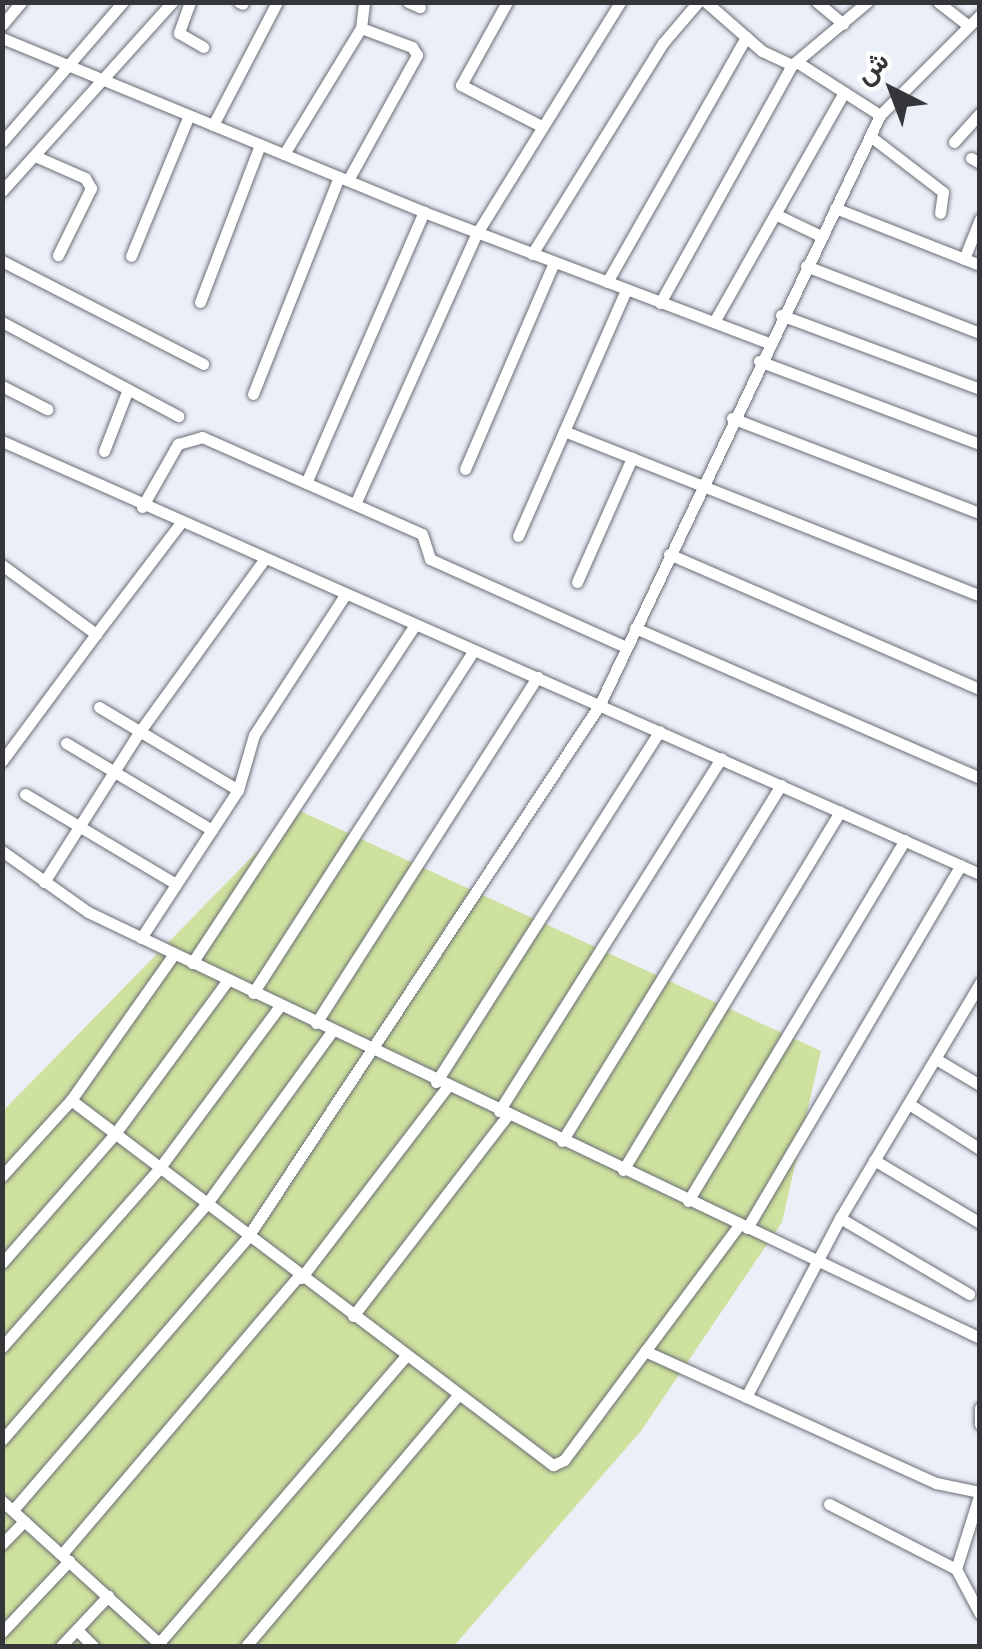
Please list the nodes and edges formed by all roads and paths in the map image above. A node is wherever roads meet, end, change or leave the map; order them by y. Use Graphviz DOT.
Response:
graph roads {
  1 [pos="20,2"];
  2 [pos="123,2"];
  3 [pos="172,2"];
  4 [pos="190,2"];
  5 [pos="277,2"];
  6 [pos="364,2"];
  7 [pos="508,2"];
  8 [pos="620,2"];
  9 [pos="698,2"];
  10 [pos="706,2"];
  11 [pos="817,2"];
  12 [pos="867,2"];
  13 [pos="938,2"];
  14 [pos="979,16"];
  15 [pos="2,24"];
  16 [pos="844,24"];
  17 [pos="967,24"];
  18 [pos="362,28"];
  19 [pos="746,37"];
  20 [pos="2,38"];
  21 [pos="203,47"];
  22 [pos="796,64"];
  23 [pos="66,68"];
  24 [pos="100,82"];
  25 [pos="844,92"];
  26 [pos="980,113"];
  27 [pos="189,114"];
  28 [pos="880,115"];
  29 [pos="213,126"];
  30 [pos="541,126"];
  31 [pos="870,136"];
  32 [pos="2,142"];
  33 [pos="954,142"];
  34 [pos="260,145"];
  35 [pos="284,154"];
  36 [pos="36,156"];
  37 [pos="344,179"];
  38 [pos="2,191"];
  39 [pos="835,208"];
  40 [pos="424,212"];
  41 [pos="940,212"];
  42 [pos="775,214"];
  43 [pos="980,219"];
  44 [pos="477,232"];
  45 [pos="821,236"];
  46 [pos="532,254"];
  47 [pos="58,255"];
  48 [pos="131,256"];
  49 [pos="964,259"];
  50 [pos="2,261"];
  51 [pos="554,262"];
  52 [pos="980,265"];
  53 [pos="806,266"];
  54 [pos="607,282"];
  55 [pos="626,290"];
  56 [pos="200,302"];
  57 [pos="660,302"];
  58 [pos="781,315"];
  59 [pos="2,322"];
  60 [pos="714,322"];
  61 [pos="980,333"];
  62 [pos="768,342"];
  63 [pos="759,360"];
  64 [pos="202,364"];
  65 [pos="2,386"];
  66 [pos="128,389"];
  67 [pos="980,390"];
  68 [pos="253,394"];
  69 [pos="47,409"];
  70 [pos="178,416"];
  71 [pos="732,418"];
  72 [pos="564,431"];
  73 [pos="2,442"];
  74 [pos="980,444"];
  75 [pos="104,451"];
  76 [pos="632,458"];
  77 [pos="466,470"];
  78 [pos="306,483"];
  79 [pos="701,485"];
  80 [pos="354,504"];
  81 [pos="142,508"];
  82 [pos="980,513"];
  83 [pos="179,525"];
  84 [pos="518,536"];
  85 [pos="669,554"];
  86 [pos="264,560"];
  87 [pos="2,565"];
  88 [pos="577,582"];
  89 [pos="346,594"];
  90 [pos="980,596"];
  91 [pos="414,625"];
  92 [pos="635,628"];
  93 [pos="96,634"];
  94 [pos="626,646"];
  95 [pos="474,650"];
  96 [pos="537,677"];
  97 [pos="980,689"];
  98 [pos="600,704"];
  99 [pos="99,707"];
  100 [pos="140,731"];
  101 [pos="660,731"];
  102 [pos="66,744"];
  103 [pos="720,758"];
  104 [pos="2,760"];
  105 [pos="116,775"];
  106 [pos="980,778"];
  107 [pos="781,785"];
  108 [pos="238,790"];
  109 [pos="25,794"];
  110 [pos="840,811"];
  111 [pos="80,830"];
  112 [pos="212,830"];
  113 [pos="905,840"];
  114 [pos="2,851"];
  115 [pos="961,865"];
  116 [pos="980,874"];
  117 [pos="44,882"];
  118 [pos="176,884"];
  119 [pos="142,938"];
  120 [pos="174,954"];
  121 [pos="192,963"];
  122 [pos="228,980"];
  123 [pos="980,983"];
  124 [pos="254,993"];
  125 [pos="280,1006"];
  126 [pos="316,1024"];
  127 [pos="332,1032"];
  128 [pos="374,1052"];
  129 [pos="936,1059"];
  130 [pos="442,1084"];
  131 [pos="980,1085"];
  132 [pos="70,1100"];
  133 [pos="910,1104"];
  134 [pos="504,1113"];
  135 [pos="114,1135"];
  136 [pos="562,1141"];
  137 [pos="980,1149"];
  138 [pos="874,1160"];
  139 [pos="158,1170"];
  140 [pos="623,1170"];
  141 [pos="2,1176"];
  142 [pos="688,1201"];
  143 [pos="204,1206"];
  144 [pos="840,1218"];
  145 [pos="980,1223"];
  146 [pos="743,1227"];
  147 [pos="247,1238"];
  148 [pos="816,1262"];
  149 [pos="2,1263"];
  150 [pos="300,1277"];
  151 [pos="969,1294"];
  152 [pos="352,1316"];
  153 [pos="980,1338"];
  154 [pos="2,1347"];
  155 [pos="645,1351"];
  156 [pos="406,1356"];
  157 [pos="458,1395"];
  158 [pos="746,1397"];
  159 [pos="980,1408"];
  160 [pos="980,1424"];
  161 [pos="2,1440"];
  162 [pos="980,1493"];
  163 [pos="829,1504"];
  164 [pos="8,1506"];
  165 [pos="24,1521"];
  166 [pos="2,1544"];
  167 [pos="65,1557"];
  168 [pos="956,1569"];
  169 [pos="108,1596"];
  170 [pos="980,1614"];
  171 [pos="77,1630"];
  172 [pos="2,1632"];
  173 [pos="161,1645"];
  174 [pos="61,1646"];
  175 [pos="93,1646"];
  176 [pos="246,1646"];
  1 -- 15 [label="street"];
  2 -- 23 [label="street"];
  3 -- 24 [label="street"];
  4 -- 21 [label="street"];
  5 -- 29 [label="street"];
  6 -- 18 [label="street"];
  7 -- 30 [label="street"];
  8 -- 30 [label="street"];
  9 -- 46 [label="street"];
  10 -- 19 [label="street"];
  11 -- 16 [label="street"];
  12 -- 16 [label="street"];
  13 -- 17 [label="street"];
  14 -- 17 [label="street"];
  16 -- 22 [label="street"];
  17 -- 28 [label="street"];
  18 -- 35 [label="street"];
  18 -- 37 [label="street"];
  19 -- 22 [label="street"];
  19 -- 54 [label="street"];
  20 -- 23 [label="street"];
  22 -- 25 [label="street"];
  22 -- 57 [label="street"];
  23 -- 24 [label="street"];
  23 -- 32 [label="street"];
  24 -- 27 [label="street"];
  24 -- 36 [label="street"];
  25 -- 28 [label="street"];
  25 -- 42 [label="street"];
  26 -- 33 [label="street"];
  27 -- 29 [label="street"];
  27 -- 48 [label="street"];
  28 -- 31 [label="street"];
  29 -- 34 [label="street"];
  30 -- 44 [label="street"];
  31 -- 39 [label="street"];
  31 -- 41 [label="street"];
  34 -- 35 [label="street"];
  34 -- 56 [label="street"];
  35 -- 37 [label="street"];
  36 -- 38 [label="street"];
  36 -- 47 [label="street"];
  37 -- 40 [label="street"];
  37 -- 68 [label="street"];
  39 -- 45 [label="street"];
  39 -- 49 [label="street"];
  40 -- 44 [label="street"];
  40 -- 78 [label="street"];
  42 -- 45 [label="street"];
  42 -- 60 [label="street"];
  43 -- 49 [label="street"];
  44 -- 46 [label="street"];
  44 -- 80 [label="street"];
  45 -- 53 [label="street"];
  46 -- 51 [label="street"];
  49 -- 52 [label="street"];
  50 -- 64 [label="street"];
  51 -- 54 [label="street"];
  51 -- 77 [label="street"];
  53 -- 58 [label="street"];
  53 -- 61 [label="street"];
  54 -- 55 [label="street"];
  55 -- 57 [label="street"];
  55 -- 72 [label="street"];
  57 -- 60 [label="street"];
  58 -- 62 [label="street"];
  58 -- 67 [label="street"];
  59 -- 66 [label="street"];
  60 -- 62 [label="street"];
  62 -- 63 [label="street"];
  63 -- 71 [label="street"];
  63 -- 74 [label="street"];
  65 -- 69 [label="street"];
  66 -- 70 [label="street"];
  66 -- 75 [label="street"];
  71 -- 79 [label="street"];
  71 -- 82 [label="street"];
  72 -- 76 [label="street"];
  72 -- 84 [label="street"];
  73 -- 81 [label="street"];
  76 -- 79 [label="street"];
  76 -- 88 [label="street"];
  78 -- 80 [label="street"];
  78 -- 81 [label="street"];
  79 -- 85 [label="street"];
  79 -- 90 [label="street"];
  80 -- 94 [label="street"];
  81 -- 83 [label="street"];
  83 -- 86 [label="street"];
  83 -- 93 [label="street"];
  85 -- 92 [label="street"];
  85 -- 97 [label="street"];
  86 -- 89 [label="street"];
  86 -- 100 [label="street"];
  87 -- 93 [label="street"];
  89 -- 91 [label="street"];
  89 -- 108 [label="street"];
  91 -- 95 [label="street"];
  91 -- 121 [label="street"];
  92 -- 94 [label="street"];
  92 -- 106 [label="street"];
  93 -- 104 [label="street"];
  94 -- 98 [label="street"];
  95 -- 96 [label="street"];
  95 -- 124 [label="street"];
  96 -- 98 [label="street"];
  96 -- 126 [label="street"];
  98 -- 101 [label="street"];
  98 -- 128 [label="street"];
  99 -- 100 [label="street"];
  100 -- 105 [label="street"];
  100 -- 108 [label="street"];
  101 -- 103 [label="street"];
  101 -- 130 [label="street"];
  102 -- 105 [label="street"];
  103 -- 107 [label="street"];
  103 -- 134 [label="street"];
  105 -- 111 [label="street"];
  105 -- 112 [label="street"];
  107 -- 110 [label="street"];
  107 -- 136 [label="street"];
  108 -- 112 [label="street"];
  109 -- 111 [label="street"];
  110 -- 113 [label="street"];
  110 -- 140 [label="street"];
  111 -- 117 [label="street"];
  111 -- 118 [label="street"];
  112 -- 118 [label="street"];
  113 -- 115 [label="street"];
  113 -- 142 [label="street"];
  114 -- 117 [label="street"];
  115 -- 116 [label="street"];
  115 -- 146 [label="street"];
  117 -- 119 [label="street"];
  118 -- 119 [label="street"];
  119 -- 120 [label="street"];
  120 -- 121 [label="street"];
  120 -- 132 [label="street"];
  121 -- 122 [label="street"];
  122 -- 124 [label="street"];
  122 -- 135 [label="street"];
  123 -- 129 [label="street"];
  124 -- 125 [label="street"];
  125 -- 126 [label="street"];
  125 -- 139 [label="street"];
  126 -- 127 [label="street"];
  127 -- 128 [label="street"];
  127 -- 143 [label="street"];
  128 -- 130 [label="street"];
  128 -- 147 [label="street"];
  129 -- 131 [label="street"];
  129 -- 133 [label="street"];
  130 -- 134 [label="street"];
  130 -- 150 [label="street"];
  132 -- 135 [label="street"];
  132 -- 141 [label="street"];
  133 -- 137 [label="street"];
  133 -- 138 [label="street"];
  134 -- 136 [label="street"];
  134 -- 152 [label="street"];
  135 -- 139 [label="street"];
  135 -- 149 [label="street"];
  136 -- 140 [label="street"];
  138 -- 144 [label="street"];
  138 -- 145 [label="street"];
  139 -- 143 [label="street"];
  139 -- 154 [label="street"];
  140 -- 142 [label="street"];
  142 -- 146 [label="street"];
  143 -- 147 [label="street"];
  143 -- 161 [label="street"];
  144 -- 148 [label="street"];
  144 -- 151 [label="street"];
  146 -- 148 [label="street"];
  146 -- 155 [label="street"];
  147 -- 150 [label="street"];
  147 -- 164 [label="street"];
  148 -- 153 [label="street"];
  148 -- 158 [label="street"];
  150 -- 152 [label="street"];
  150 -- 167 [label="street"];
  152 -- 156 [label="street"];
  155 -- 157 [label="street"];
  155 -- 158 [label="street"];
  156 -- 157 [label="street"];
  156 -- 173 [label="street"];
  157 -- 176 [label="street"];
  158 -- 162 [label="street"];
  159 -- 160 [label="street"];
  162 -- 168 [label="street"];
  163 -- 168 [label="street"];
  164 -- 165 [label="street"];
  165 -- 166 [label="street"];
  165 -- 167 [label="street"];
  167 -- 169 [label="street"];
  167 -- 172 [label="street"];
  168 -- 170 [label="street"];
  169 -- 171 [label="street"];
  169 -- 173 [label="street"];
  171 -- 174 [label="street"];
  171 -- 175 [label="street"];
}
